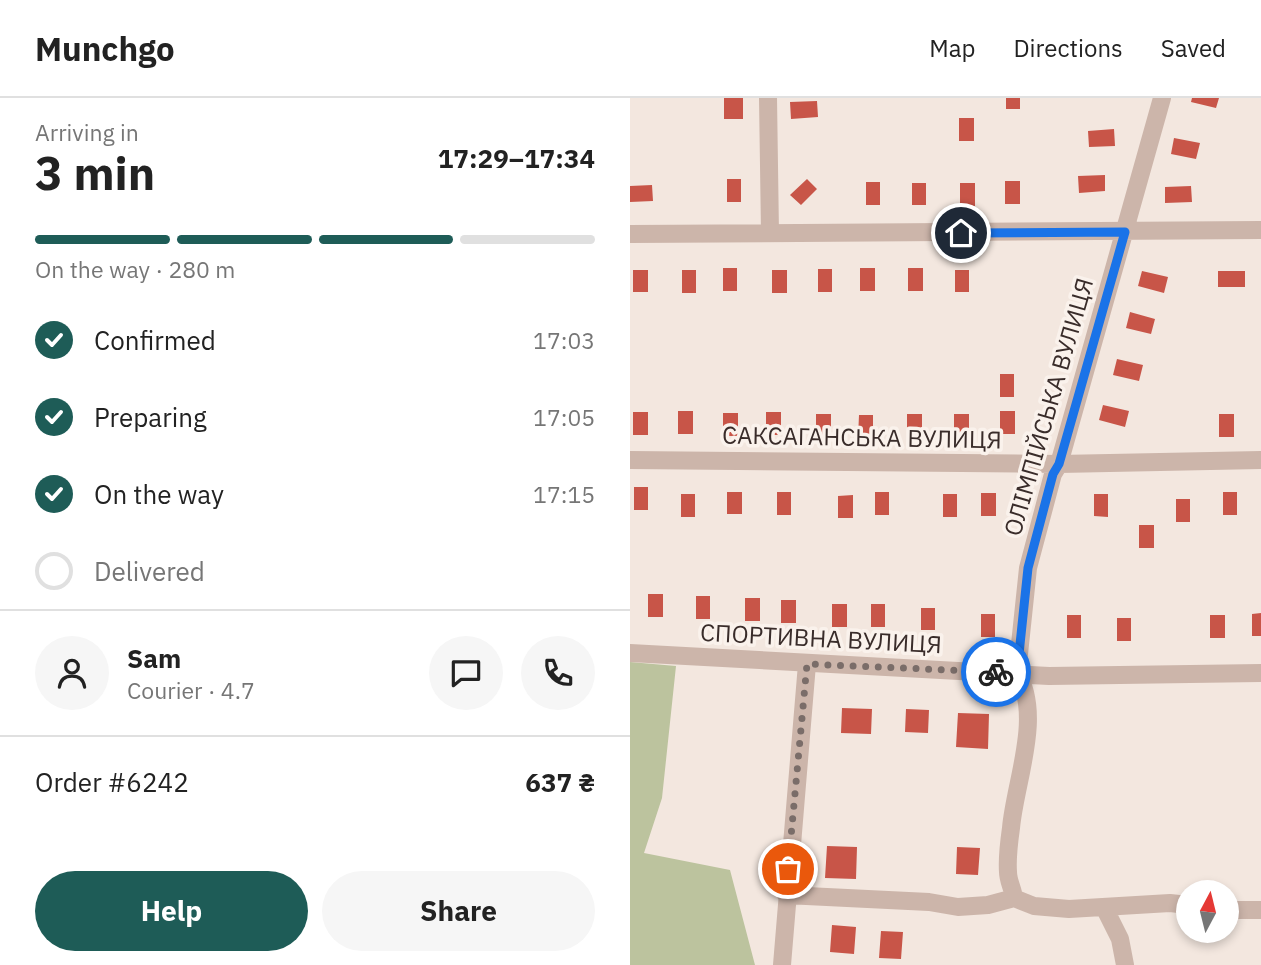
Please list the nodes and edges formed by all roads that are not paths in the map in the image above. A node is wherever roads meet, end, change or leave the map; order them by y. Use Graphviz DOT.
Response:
graph roads {
  1 [pos="768,98"];
  2 [pos="1162,98"];
  3 [pos="1261,230"];
  4 [pos="1125,232"];
  5 [pos="770,233"];
  6 [pos="630,234"];
  7 [pos="630,460"];
  8 [pos="1261,460"];
  9 [pos="1059,464"];
  10 [pos="630,653"];
  11 [pos="807,664"];
  12 [pos="1017,673"];
  13 [pos="1261,673"];
  14 [pos="786,895"];
  15 [pos="1014,898"];
  16 [pos="1176,904"];
  17 [pos="1104,907"];
  18 [pos="1239,910"];
  19 [pos="1261,910"];
  20 [pos="782,965"];
  21 [pos="1125,965"];
  1 -- 5 [label="street"];
  2 -- 4 [label="street, ОЛІМПІЙСЬКА ВУЛИЦЯ"];
  3 -- 4 [label="street"];
  4 -- 5 [label="street"];
  4 -- 9 [label="street, ОЛІМПІЙСЬКА ВУЛИЦЯ"];
  5 -- 6 [label="street"];
  7 -- 9 [label="street, САКСАГАНСЬКА ВУЛИЦЯ"];
  8 -- 9 [label="street, САКСАГАНСЬКА ВУЛИЦЯ"];
  9 -- 12 [label="street, ОЛІМПІЙСЬКА ВУЛИЦЯ"];
  10 -- 11 [label="street, СПОРТИВНА ВУЛИЦЯ"];
  11 -- 12 [label="street, СПОРТИВНА ВУЛИЦЯ"];
  11 -- 14 [label="street"];
  12 -- 13 [label="street, СПОРТИВНА ВУЛИЦЯ"];
  12 -- 15 [label="street, ОЛІМПІЙСЬКА ВУЛИЦЯ"];
  14 -- 15 [label="street"];
  14 -- 20 [label="street"];
  15 -- 17 [label="street"];
  16 -- 17 [label="street"];
  17 -- 21 [label="street"];
  18 -- 19 [label="street"];
}
